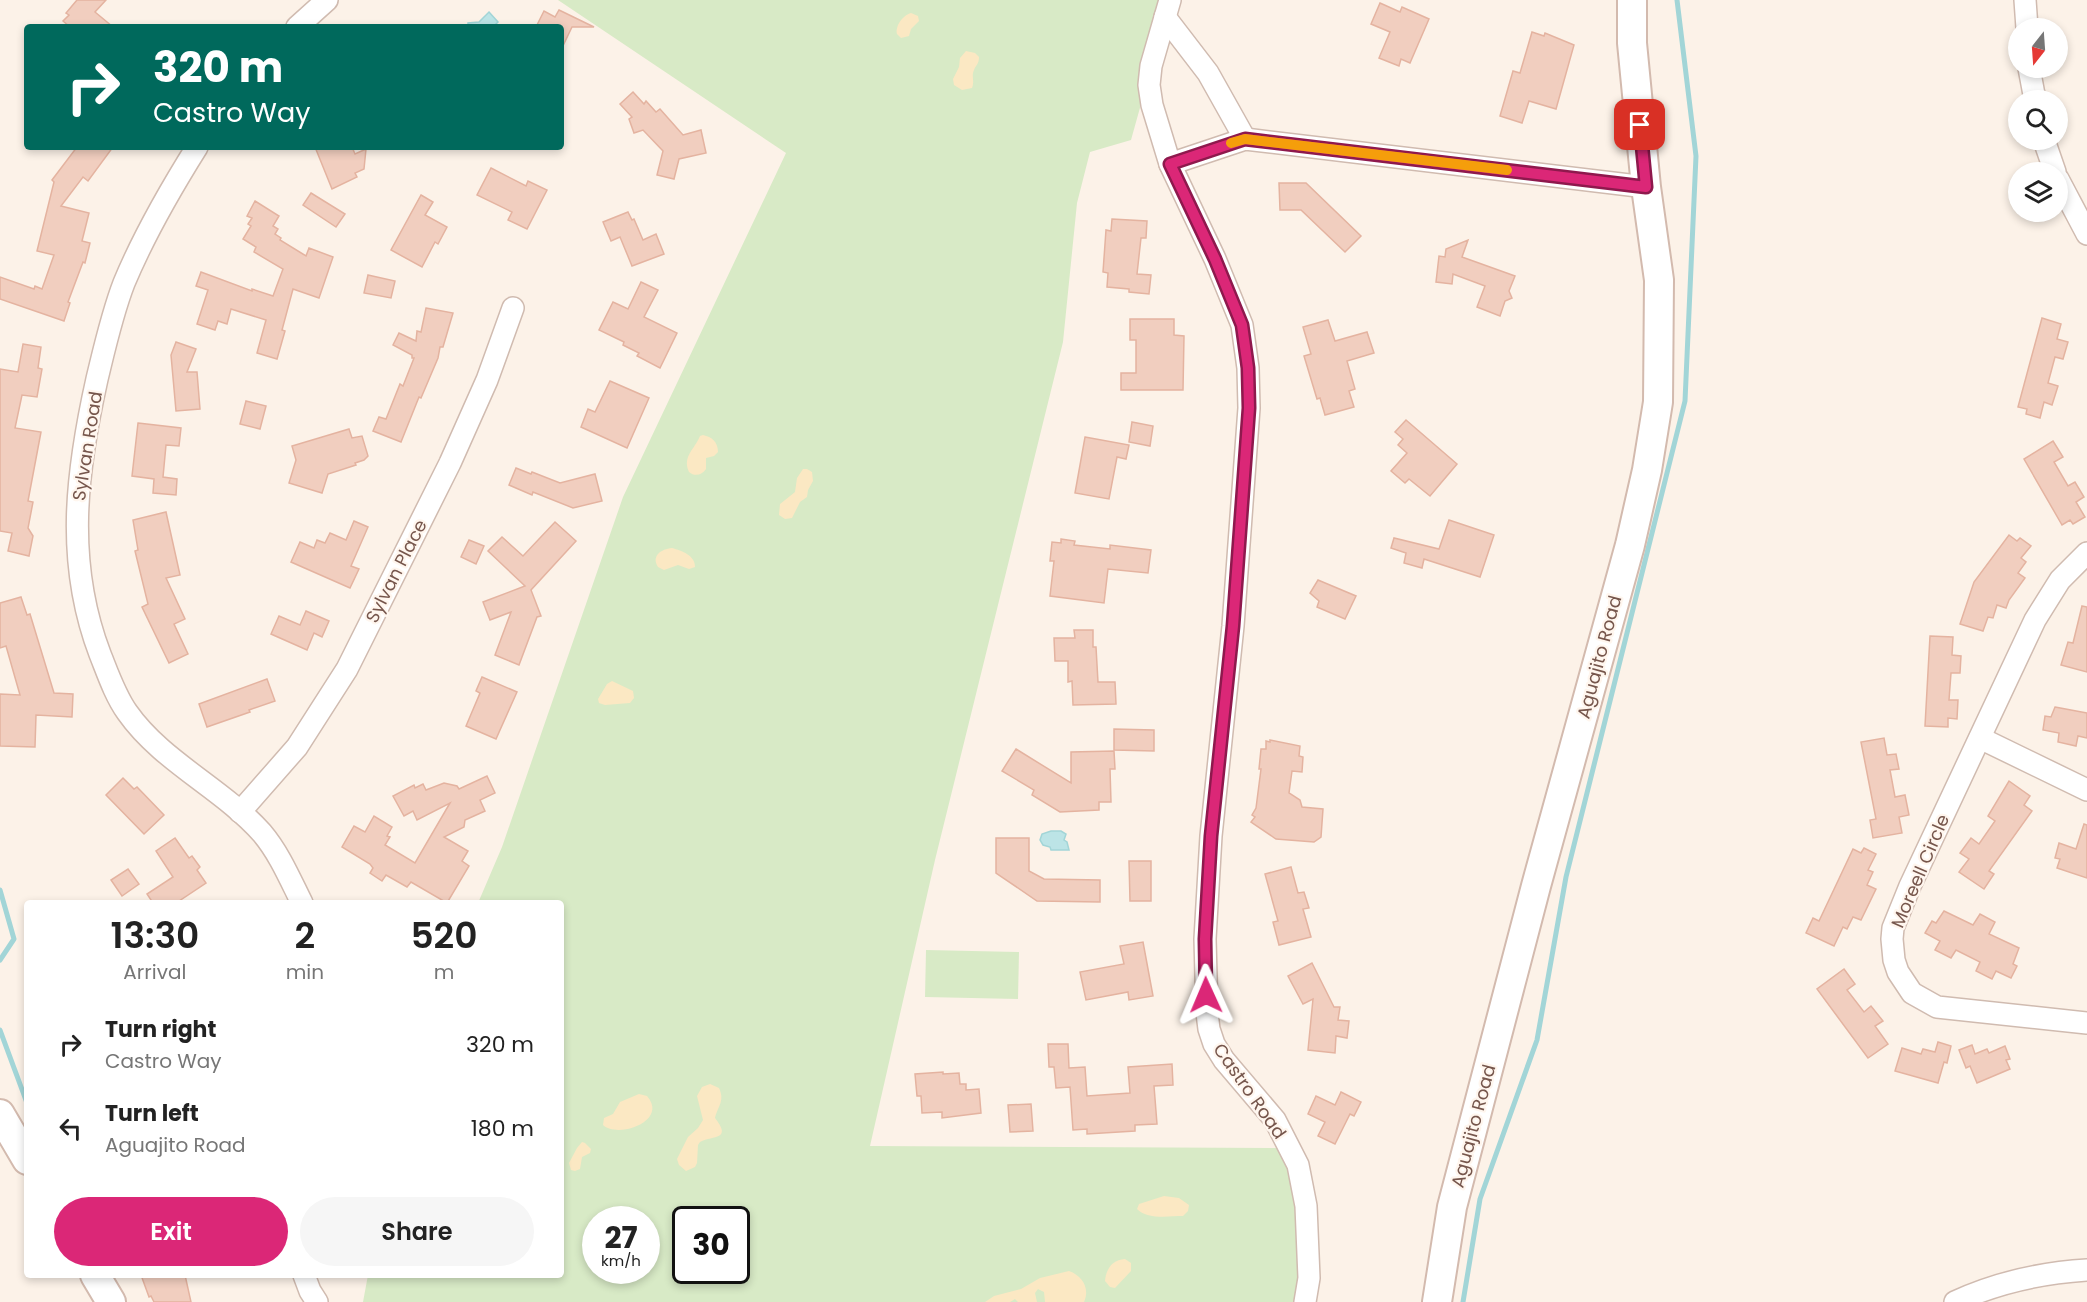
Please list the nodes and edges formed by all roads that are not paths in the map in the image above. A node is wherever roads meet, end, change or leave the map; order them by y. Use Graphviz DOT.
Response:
graph roads {
  1 [pos="327,0"];
  2 [pos="1632,0"];
  3 [pos="2025,0"];
  4 [pos="1167,9"];
  5 [pos="2026,18"];
  6 [pos="300,24"];
  7 [pos="1245,139"];
  8 [pos="195,150"];
  9 [pos="1170,164"];
  10 [pos="1646,187"];
  11 [pos="2068,198"];
  12 [pos="2087,234"];
  13 [pos="513,308"];
  14 [pos="2087,553"];
  15 [pos="1980,738"];
  16 [pos="2087,790"];
  17 [pos="240,812"];
  18 [pos="300,900"];
  19 [pos="2087,1023"];
  20 [pos="0,1114"];
  21 [pos="24,1155"];
  22 [pos="2087,1270"];
  23 [pos="97,1278"];
  24 [pos="305,1278"];
  25 [pos="111,1302"];
  26 [pos="317,1302"];
  27 [pos="1305,1302"];
  28 [pos="1437,1302"];
  29 [pos="1955,1302"];
  1 -- 6 [label="street"];
  2 -- 10 [label="street, Aguajito Road"];
  3 -- 5 [label="street"];
  4 -- 7 [label="street"];
  4 -- 9 [label="street, Castro Road"];
  7 -- 9 [label="street"];
  7 -- 10 [label="street"];
  8 -- 17 [label="street, Sylvan Road"];
  9 -- 27 [label="street, Castro Road"];
  10 -- 28 [label="street, Aguajito Road"];
  11 -- 12 [label="street"];
  13 -- 17 [label="street, Sylvan Place"];
  14 -- 15 [label="street, Moreell Circle"];
  15 -- 16 [label="street"];
  15 -- 19 [label="street, Moreell Circle"];
  17 -- 18 [label="street, Sylvan Road"];
  20 -- 21 [label="street"];
  22 -- 29 [label="street"];
  23 -- 25 [label="street"];
  24 -- 26 [label="street"];
}
